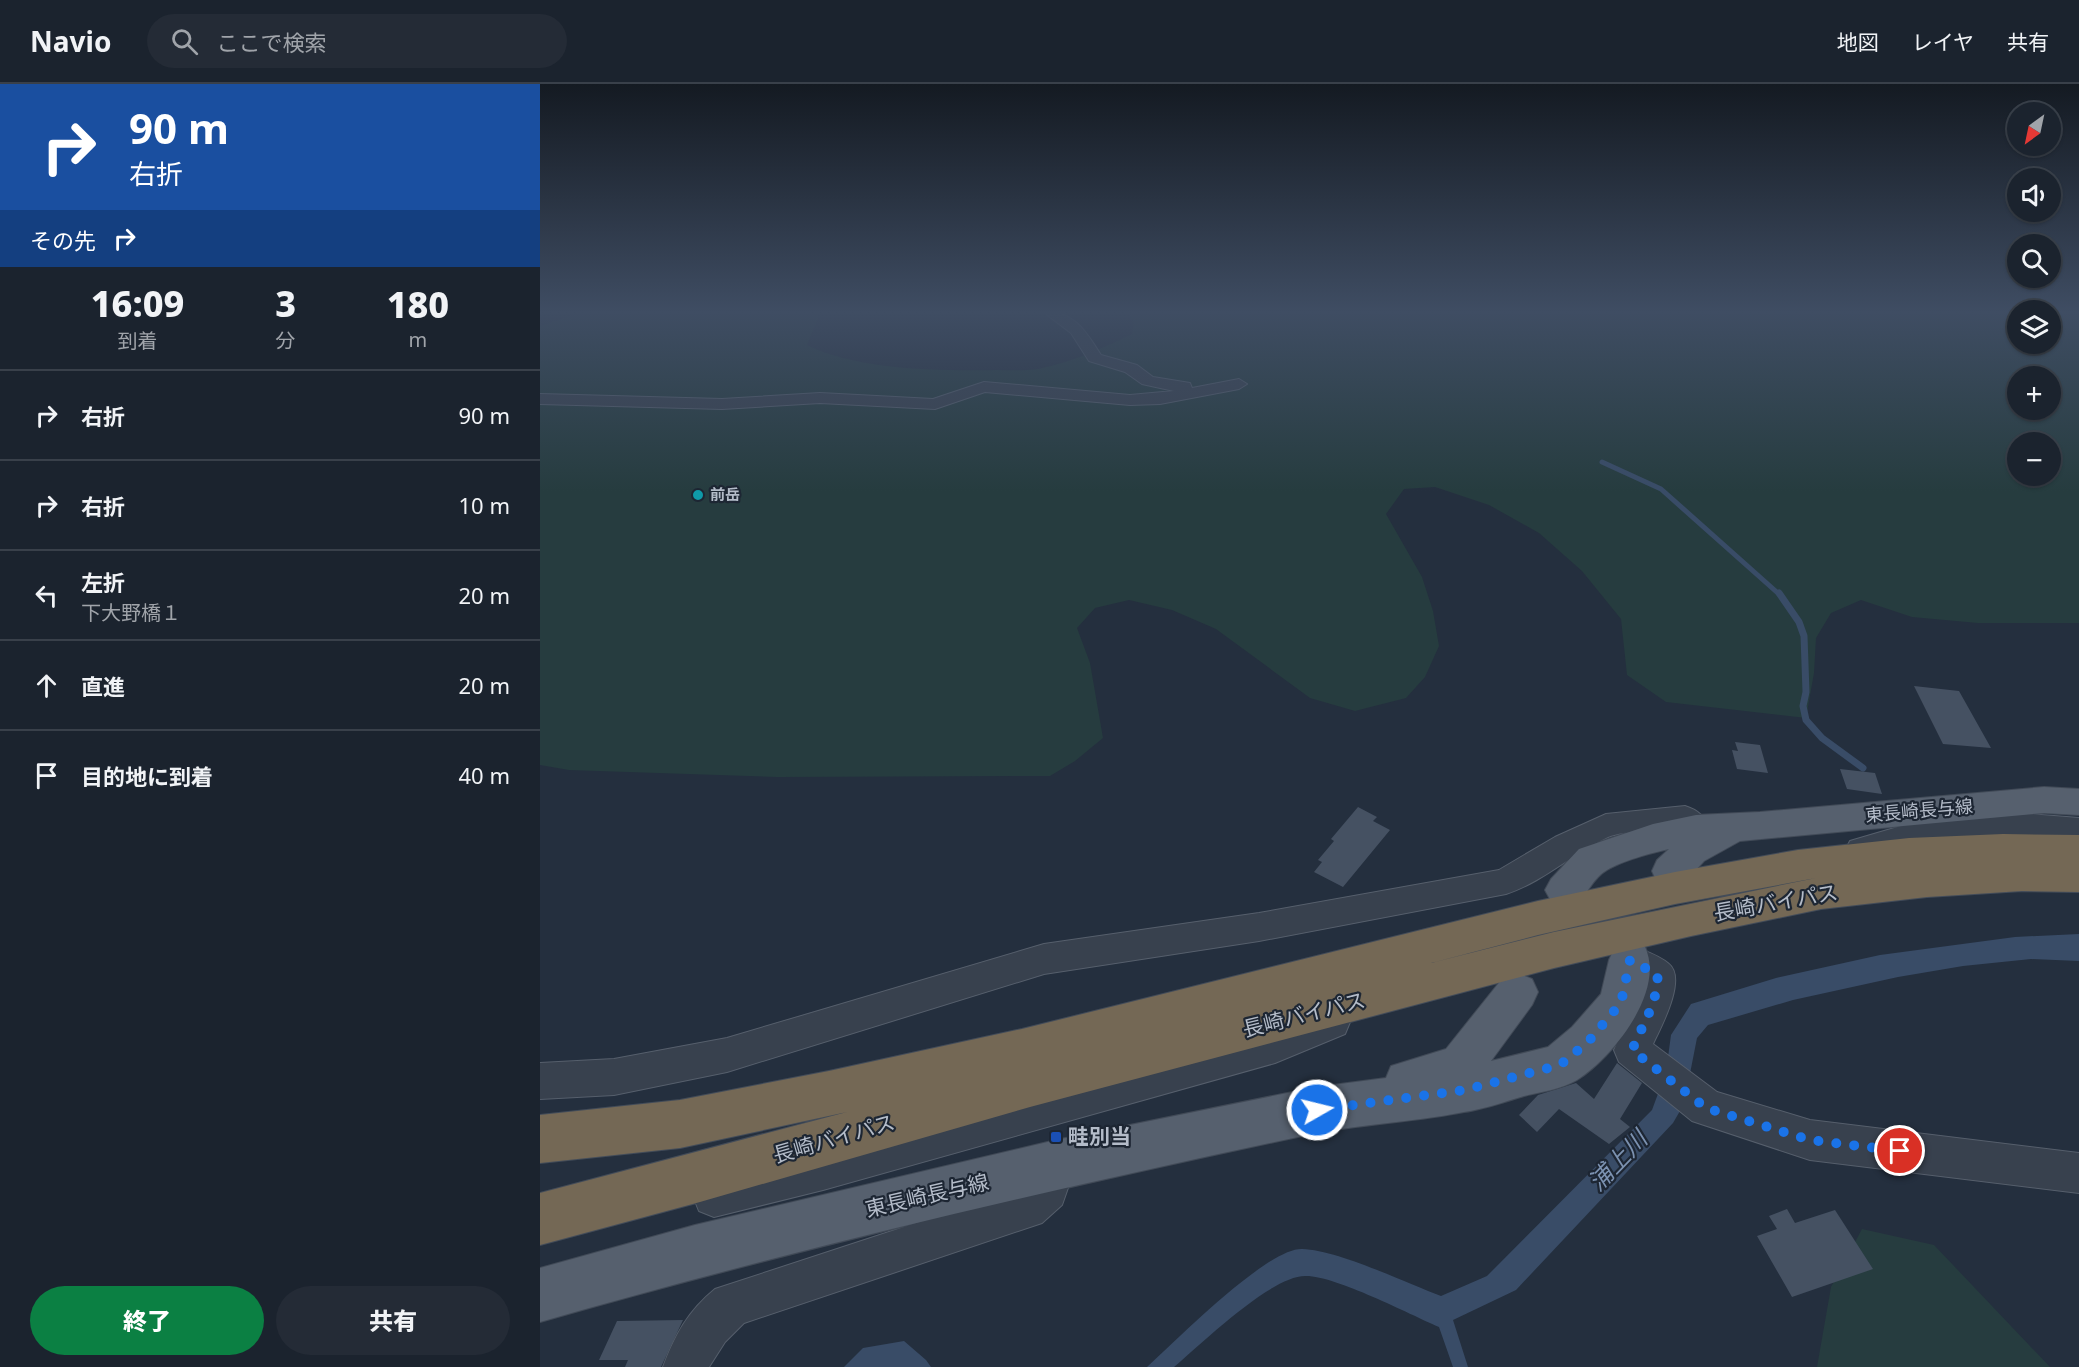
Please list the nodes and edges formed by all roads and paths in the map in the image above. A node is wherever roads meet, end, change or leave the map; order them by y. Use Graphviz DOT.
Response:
graph roads {
  1 [pos="1132,371"];
  2 [pos="540,399"];
  3 [pos="2079,802"];
  4 [pos="1760,826"];
  5 [pos="1696,829"];
  6 [pos="2079,829"];
  7 [pos="2079,850"];
  8 [pos="1798,865"];
  9 [pos="1671,871"];
  10 [pos="2079,877"];
  11 [pos="1564,890"];
  12 [pos="1630,960"];
  13 [pos="1413,987"];
  14 [pos="1517,992"];
  15 [pos="540,1081"];
  16 [pos="1317,1110"];
  17 [pos="540,1139"];
  18 [pos="1056,1165"];
  19 [pos="2079,1173"];
  20 [pos="540,1219"];
  21 [pos="540,1228"];
  22 [pos="540,1295"];
  23 [pos="690,1355"];
  1 -- 2 [label="street"];
  3 -- 4 [label="main road, 東長崎長与線"];
  4 -- 5 [label="main road, 東長崎長与線"];
  4 -- 9 [label="main road, 東長崎長与線"];
  5 -- 11 [label="main road, 東長崎長与線"];
  5 -- 15 [label="street"];
  6 -- 8 [label="street"];
  7 -- 8 [label="highway, 長崎バイパス"];
  8 -- 17 [label="highway, 長崎バイパス"];
  10 -- 13 [label="highway, 長崎バイパス"];
  12 -- 16 [label="main road, 東長崎長与線"];
  12 -- 19 [label="street"];
  13 -- 20 [label="highway, 長崎バイパス"];
  13 -- 21 [label="street"];
  14 -- 16 [label="main road, 東長崎長与線"];
  16 -- 18 [label="main road, 東長崎長与線"];
  18 -- 22 [label="main road, 東長崎長与線"];
  18 -- 23 [label="street"];
}
